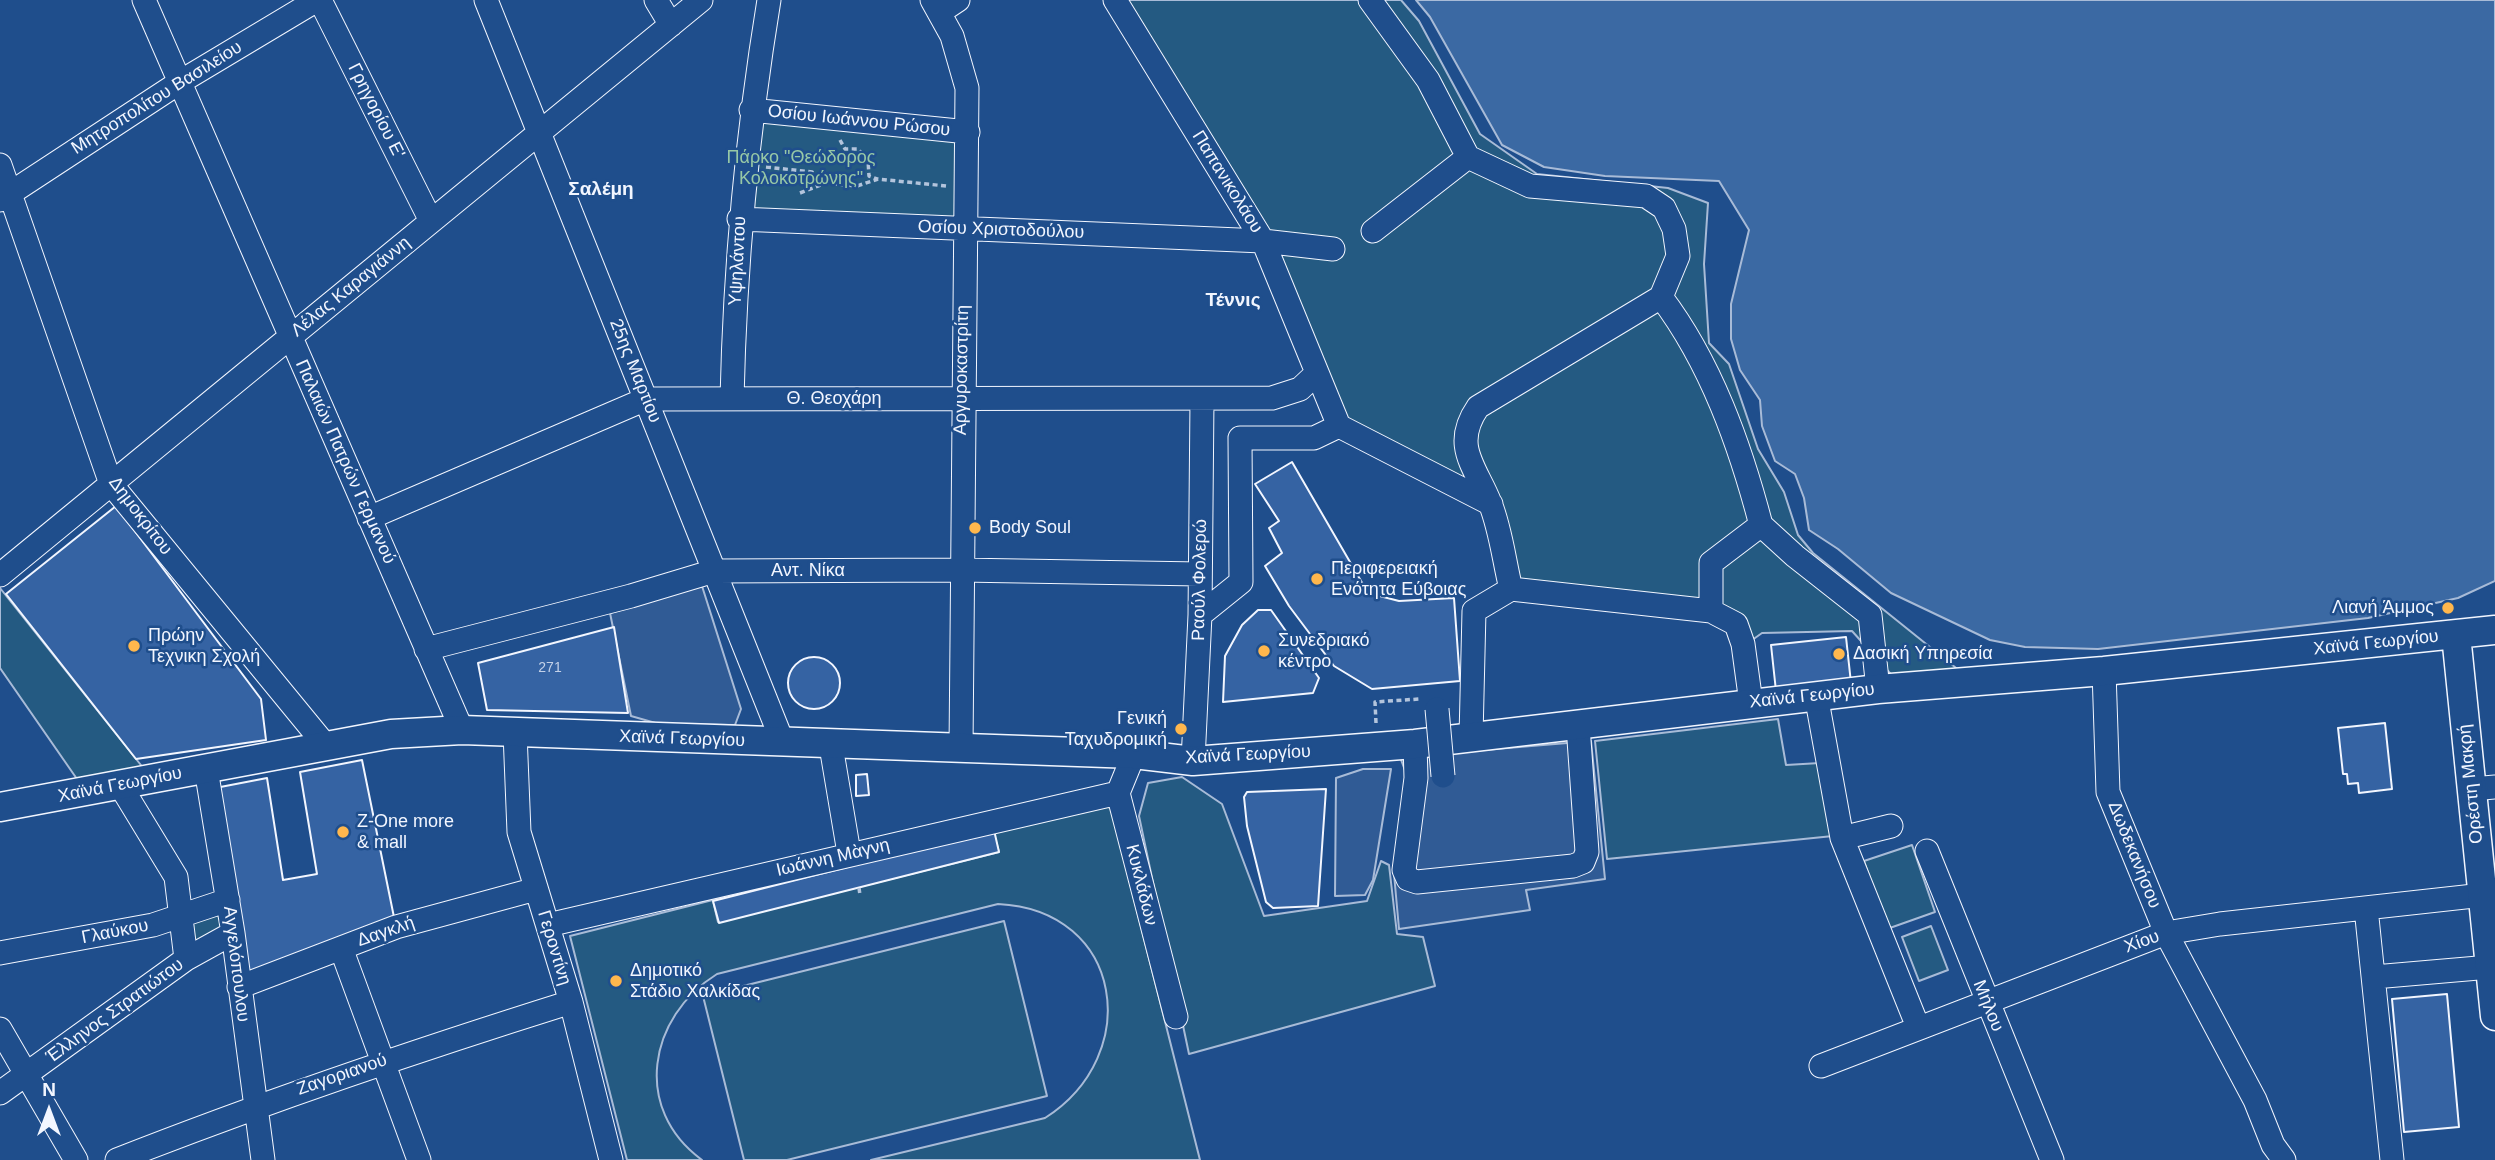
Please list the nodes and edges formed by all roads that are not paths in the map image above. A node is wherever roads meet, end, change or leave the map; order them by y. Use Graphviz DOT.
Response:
graph roads {
  1 [pos="144,0"];
  2 [pos="318,0"];
  3 [pos="486,0"];
  4 [pos="656,0"];
  5 [pos="701,0"];
  6 [pos="769,0"];
  7 [pos="1115,0"];
  8 [pos="1370,0"];
  9 [pos="943,4"];
  10 [pos="671,25"];
  11 [pos="180,82"];
  12 [pos="751,110"];
  13 [pos="968,132"];
  14 [pos="539,133"];
  15 [pos="1468,157"];
  16 [pos="0,165"];
  17 [pos="5,196"];
  18 [pos="739,219"];
  19 [pos="432,221"];
  20 [pos="965,228"];
  21 [pos="1373,231"];
  22 [pos="1264,241"];
  23 [pos="1333,249"];
  24 [pos="1661,297"];
  25 [pos="290,337"];
  26 [pos="1316,374"];
  27 [pos="646,399"];
  28 [pos="732,399"];
  29 [pos="962,399"];
  30 [pos="1202,399"];
  31 [pos="1339,426"];
  32 [pos="111,484"];
  33 [pos="1490,504"];
  34 [pos="369,518"];
  35 [pos="1761,525"];
  36 [pos="960,570"];
  37 [pos="714,571"];
  38 [pos="1200,574"];
  39 [pos="0,575"];
  40 [pos="1511,589"];
  41 [pos="1711,611"];
  42 [pos="1200,615"];
  43 [pos="2495,630"];
  44 [pos="2456,635"];
  45 [pos="426,649"];
  46 [pos="2104,671"];
  47 [pos="1878,689"];
  48 [pos="1816,695"];
  49 [pos="1426,699"];
  50 [pos="1751,703"];
  51 [pos="1577,726"];
  52 [pos="462,730"];
  53 [pos="515,733"];
  54 [pos="1471,737"];
  55 [pos="783,743"];
  56 [pos="1415,744"];
  57 [pos="326,746"];
  58 [pos="831,746"];
  59 [pos="961,748"];
  60 [pos="1134,754"];
  61 [pos="1193,761"];
  62 [pos="206,769"];
  63 [pos="1443,776"];
  64 [pos="121,785"];
  65 [pos="2484,788"];
  66 [pos="1118,793"];
  67 [pos="0,807"];
  68 [pos="1891,826"];
  69 [pos="1842,838"];
  70 [pos="1927,850"];
  71 [pos="849,853"];
  72 [pos="536,889"];
  73 [pos="2483,895"];
  74 [pos="228,901"];
  75 [pos="2366,908"];
  76 [pos="180,915"];
  77 [pos="548,925"];
  78 [pos="233,933"];
  79 [pos="2166,933"];
  80 [pos="341,948"];
  81 [pos="0,953"];
  82 [pos="186,959"];
  83 [pos="2490,967"];
  84 [pos="2374,977"];
  85 [pos="239,988"];
  86 [pos="1985,1001"];
  87 [pos="571,1002"];
  88 [pos="2495,1016"];
  89 [pos="1176,1017"];
  90 [pos="1918,1027"];
  91 [pos="0,1029"];
  92 [pos="384,1060"];
  93 [pos="1821,1066"];
  94 [pos="26,1075"];
  95 [pos="0,1093"];
  96 [pos="253,1106"];
  97 [pos="76,1160"];
  98 [pos="117,1160"];
  99 [pos="262,1160"];
  100 [pos="419,1160"];
  101 [pos="611,1160"];
  102 [pos="2052,1160"];
  103 [pos="2284,1160"];
  104 [pos="2392,1160"];
  1 -- 11 [label="street, Παλαιών Πατρών Γερμανού"];
  2 -- 11 [label="street, Μητροπολίτου Βασιλείου"];
  2 -- 19 [label="street, Γρηγορίου Ε'"];
  3 -- 14 [label="street, 25ης Μαρτίου"];
  4 -- 10 [label="street"];
  5 -- 10 [label="street, Λέλας Καραγιάννη"];
  6 -- 12 [label="street, Υψηλάντου"];
  7 -- 22 [label="street, Παπανικολάου"];
  8 -- 15 [label="street"];
  9 -- 13 [label="street, Αργυροκαστρίτη"];
  10 -- 14 [label="street, Λέλας Καραγιάννη"];
  11 -- 17 [label="street, Μητροπολίτου Βασιλείου"];
  11 -- 25 [label="street, Παλαιών Πατρών Γερμανού"];
  12 -- 13 [label="street, Οσίου Ιωάννου Ρώσου"];
  12 -- 18 [label="street, Υψηλάντου"];
  13 -- 20 [label="street, Αργυροκαστρίτη"];
  14 -- 19 [label="street, Λέλας Καραγιάννη"];
  14 -- 27 [label="street, 25ης Μαρτίου"];
  15 -- 21 [label="street"];
  15 -- 24 [label="street"];
  16 -- 17 [label="street, Δημοκρίτου"];
  17 -- 32 [label="street, Δημοκρίτου"];
  18 -- 20 [label="street, Οσίου Χριστοδούλου"];
  18 -- 28 [label="street, Υψηλάντου"];
  19 -- 25 [label="street, Λέλας Καραγιάννη"];
  20 -- 22 [label="street, Οσίου Χριστοδούλου"];
  20 -- 29 [label="street, Αργυροκαστρίτη"];
  22 -- 23 [label="street, Οσίου Χριστοδούλου"];
  22 -- 26 [label="street, Παπανικολάου"];
  24 -- 33 [label="street"];
  24 -- 35 [label="street"];
  25 -- 32 [label="street, Λέλας Καραγιάννη"];
  25 -- 34 [label="street, Παλαιών Πατρών Γερμανού"];
  26 -- 30 [label="street, Θ. Θεοχάρη"];
  26 -- 31 [label="street, Παπανικολάου"];
  27 -- 28 [label="street, Θ. Θεοχάρη"];
  27 -- 34 [label="street, Θ. Θεοχάρη"];
  27 -- 37 [label="street, 25ης Μαρτίου"];
  28 -- 29 [label="street, Θ. Θεοχάρη"];
  29 -- 30 [label="street, Θ. Θεοχάρη"];
  29 -- 36 [label="street, Αργυροκαστρίτη"];
  30 -- 38 [label="street, Ραούλ Φολερώ"];
  31 -- 33 [label="street"];
  31 -- 42 [label="street"];
  32 -- 39 [label="street, Λέλας Καραγιάννη"];
  32 -- 57 [label="street, Δημοκρίτου"];
  33 -- 40 [label="street"];
  34 -- 45 [label="street, Παλαιών Πατρών Γερμανού"];
  35 -- 41 [label="street"];
  35 -- 47 [label="street"];
  36 -- 37 [label="street, Αντ. Νίκα"];
  36 -- 38 [label="street, Αντ. Νίκα"];
  36 -- 59 [label="street, Αργυροκαστρίτη"];
  37 -- 45 [label="street, Αντ. Νίκα"];
  37 -- 55 [label="street, 25ης Μαρτίου"];
  38 -- 42 [label="street, Ραούλ Φολερώ"];
  40 -- 41 [label="street"];
  40 -- 54 [label="street"];
  41 -- 50 [label="street"];
  42 -- 61 [label="street, Ραούλ Φολερώ"];
  43 -- 44 [label="main road, Χαϊνά Γεωργίου"];
  44 -- 46 [label="main road, Χαϊνά Γεωργίου"];
  44 -- 65 [label="main road, Ορέστη Μακρή"];
  45 -- 52 [label="street, Παλαιών Πατρών Γερμανού"];
  46 -- 47 [label="main road, Χαϊνά Γεωργίου"];
  46 -- 79 [label="street, Δωδεκανήσου"];
  47 -- 48 [label="main road, Χαϊνά Γεωργίου"];
  48 -- 50 [label="main road, Χαϊνά Γεωργίου"];
  48 -- 69 [label="street"];
  49 -- 63 [label="street, bridge"];
  50 -- 51 [label="main road, Χαϊνά Γεωργίου"];
  51 -- 54 [label="main road, Χαϊνά Γεωργίου"];
  51 -- 56 [label="street"];
  52 -- 53 [label="main road, Χαϊνά Γεωργίου"];
  52 -- 57 [label="main road, Χαϊνά Γεωργίου"];
  53 -- 55 [label="main road, Χαϊνά Γεωργίου"];
  53 -- 72 [label="street, Γεροντίνη"];
  54 -- 56 [label="main road, Χαϊνά Γεωργίου"];
  55 -- 58 [label="main road, Χαϊνά Γεωργίου"];
  56 -- 61 [label="main road, Χαϊνά Γεωργίου"];
  57 -- 62 [label="main road, Χαϊνά Γεωργίου"];
  58 -- 59 [label="main road, Χαϊνά Γεωργίου"];
  58 -- 71 [label="street"];
  59 -- 60 [label="main road, Χαϊνά Γεωργίου"];
  60 -- 61 [label="main road, Χαϊνά Γεωργίου"];
  60 -- 66 [label="street"];
  62 -- 64 [label="main road, Χαϊνά Γεωργίου"];
  62 -- 74 [label="street, Αγγελόπουλου"];
  64 -- 67 [label="main road, Χαϊνά Γεωργίου"];
  64 -- 76 [label="street"];
  65 -- 73 [label="main road, Ορέστη Μακρή"];
  66 -- 71 [label="street, Ιωάννη Μὰγνη"];
  66 -- 89 [label="street, Κυκλάδων"];
  68 -- 69 [label="street"];
  69 -- 90 [label="street"];
  70 -- 86 [label="street, Μήλου"];
  71 -- 77 [label="street, Ιωάννη Μὰγνη"];
  72 -- 77 [label="street, Γεροντίνη"];
  72 -- 80 [label="street, Δαγκλή"];
  73 -- 75 [label="street, Χίου"];
  73 -- 83 [label="main road, Ορέστη Μακρή"];
  74 -- 76 [label="street, Γλαύκου"];
  74 -- 78 [label="street, Αγγελόπουλου"];
  75 -- 79 [label="street, Χίου"];
  75 -- 84 [label="street"];
  76 -- 81 [label="street, Γλαύκου"];
  76 -- 82 [label="street"];
  77 -- 87 [label="street, Γεροντίνη"];
  78 -- 82 [label="street, Έλληνος Στρατιώτου"];
  78 -- 85 [label="street, Αγγελόπουλου"];
  79 -- 86 [label="street, Χίου"];
  79 -- 103 [label="street, Δωδεκανήσου"];
  80 -- 85 [label="street, Δαγκλή"];
  80 -- 92 [label="street"];
  82 -- 94 [label="street, Έλληνος Στρατιώτου"];
  83 -- 84 [label="street"];
  83 -- 88 [label="main road, Ορέστη Μακρή"];
  84 -- 104 [label="street"];
  85 -- 96 [label="street, Αγγελόπουλου"];
  86 -- 90 [label="street, Χίου"];
  86 -- 102 [label="street, Μήλου"];
  87 -- 92 [label="street, Ζαγοριανού"];
  87 -- 101 [label="street, Γεροντίνη"];
  90 -- 93 [label="street, Χίου"];
  91 -- 94 [label="street"];
  92 -- 96 [label="street, Ζαγοριανού"];
  92 -- 100 [label="street"];
  94 -- 95 [label="street, Έλληνος Στρατιώτου"];
  94 -- 97 [label="street"];
  96 -- 98 [label="street, Ζαγοριανού"];
  96 -- 99 [label="street, Αγγελόπουλου"];
}
